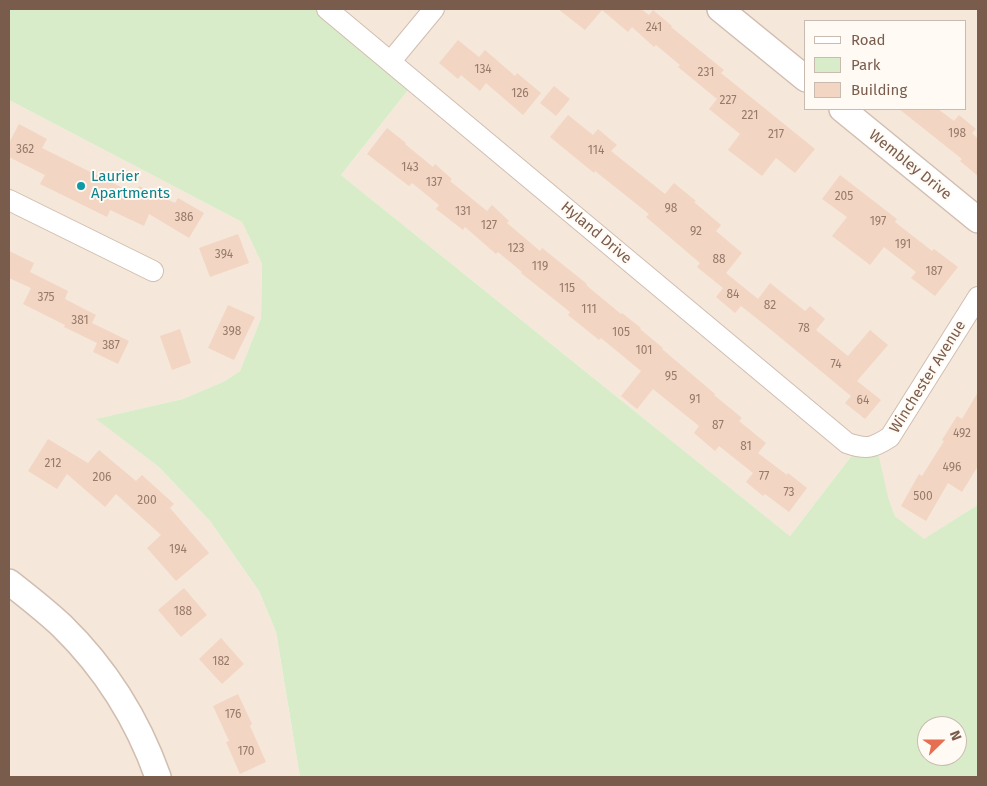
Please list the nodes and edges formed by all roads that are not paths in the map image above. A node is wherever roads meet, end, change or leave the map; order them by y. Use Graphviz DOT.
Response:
graph roads {
  1 [pos="328,9"];
  2 [pos="434,9"];
  3 [pos="720,9"];
  4 [pos="391,61"];
  5 [pos="804,77"];
  6 [pos="843,110"];
  7 [pos="9,200"];
  8 [pos="978,220"];
  9 [pos="153,271"];
  10 [pos="978,297"];
  11 [pos="868,447"];
  12 [pos="9,582"];
  13 [pos="158,777"];
  1 -- 4 [label="street, Hyland Drive"];
  2 -- 4 [label="street"];
  3 -- 5 [label="street"];
  4 -- 11 [label="street, Hyland Drive"];
  6 -- 8 [label="street, Wembley Drive"];
  7 -- 9 [label="street"];
  10 -- 11 [label="street, Winchester Avenue"];
  12 -- 13 [label="street"];
}
